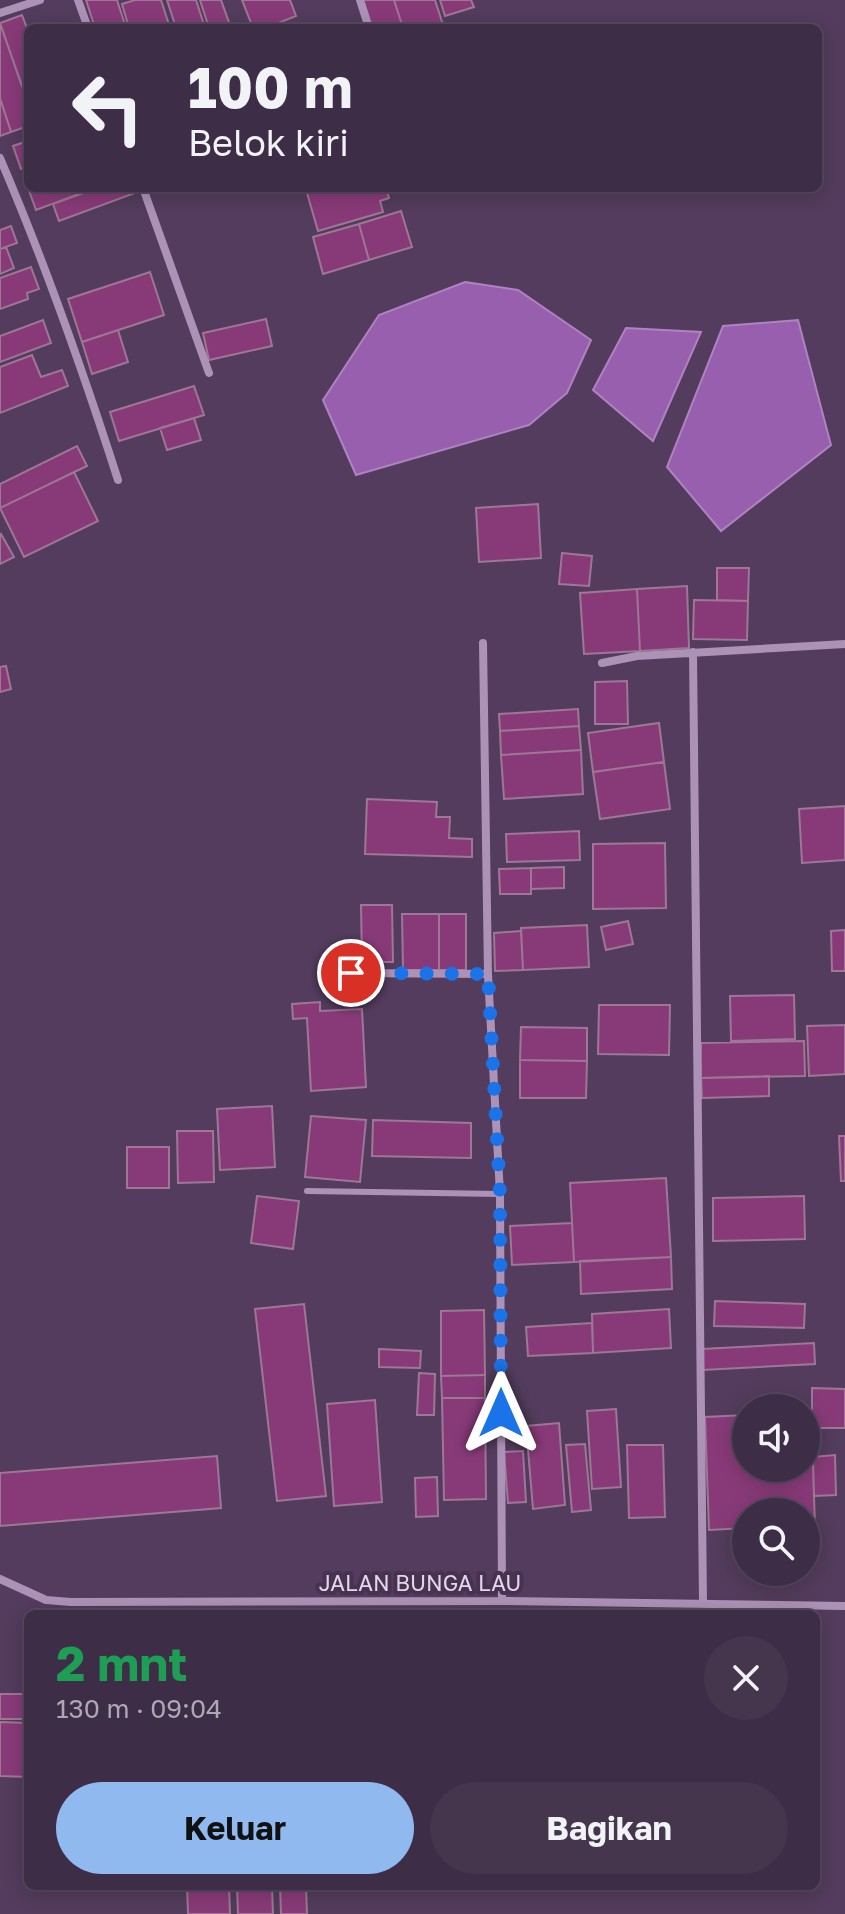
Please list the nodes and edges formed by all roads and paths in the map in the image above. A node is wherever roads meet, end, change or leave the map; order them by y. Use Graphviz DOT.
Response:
graph roads {
  1 [pos="40,0"];
  2 [pos="78,0"];
  3 [pos="360,0"];
  4 [pos="0,13"];
  5 [pos="87,24"];
  6 [pos="368,24"];
  7 [pos="0,158"];
  8 [pos="144,192"];
  9 [pos="209,373"];
  10 [pos="118,480"];
  11 [pos="483,643"];
  12 [pos="845,644"];
  13 [pos="693,652"];
  14 [pos="602,663"];
  15 [pos="351,973"];
  16 [pos="488,974"];
  17 [pos="307,1191"];
  18 [pos="500,1194"];
  19 [pos="0,1579"];
  20 [pos="502,1601"];
  21 [pos="703,1604"];
  22 [pos="845,1606"];
  1 -- 4 [label="street"];
  2 -- 5 [label="street"];
  3 -- 6 [label="street"];
  7 -- 10 [label="street"];
  8 -- 9 [label="street"];
  11 -- 16 [label="street"];
  12 -- 13 [label="street"];
  13 -- 14 [label="street"];
  13 -- 21 [label="street"];
  15 -- 16 [label="street"];
  16 -- 18 [label="street"];
  17 -- 18 [label="lane"];
  18 -- 20 [label="street"];
  19 -- 20 [label="street, JALAN BUNGA LAU"];
  20 -- 21 [label="street, JALAN BUNGA LAU"];
  21 -- 22 [label="street, JALAN BUNGA LAU"];
}
